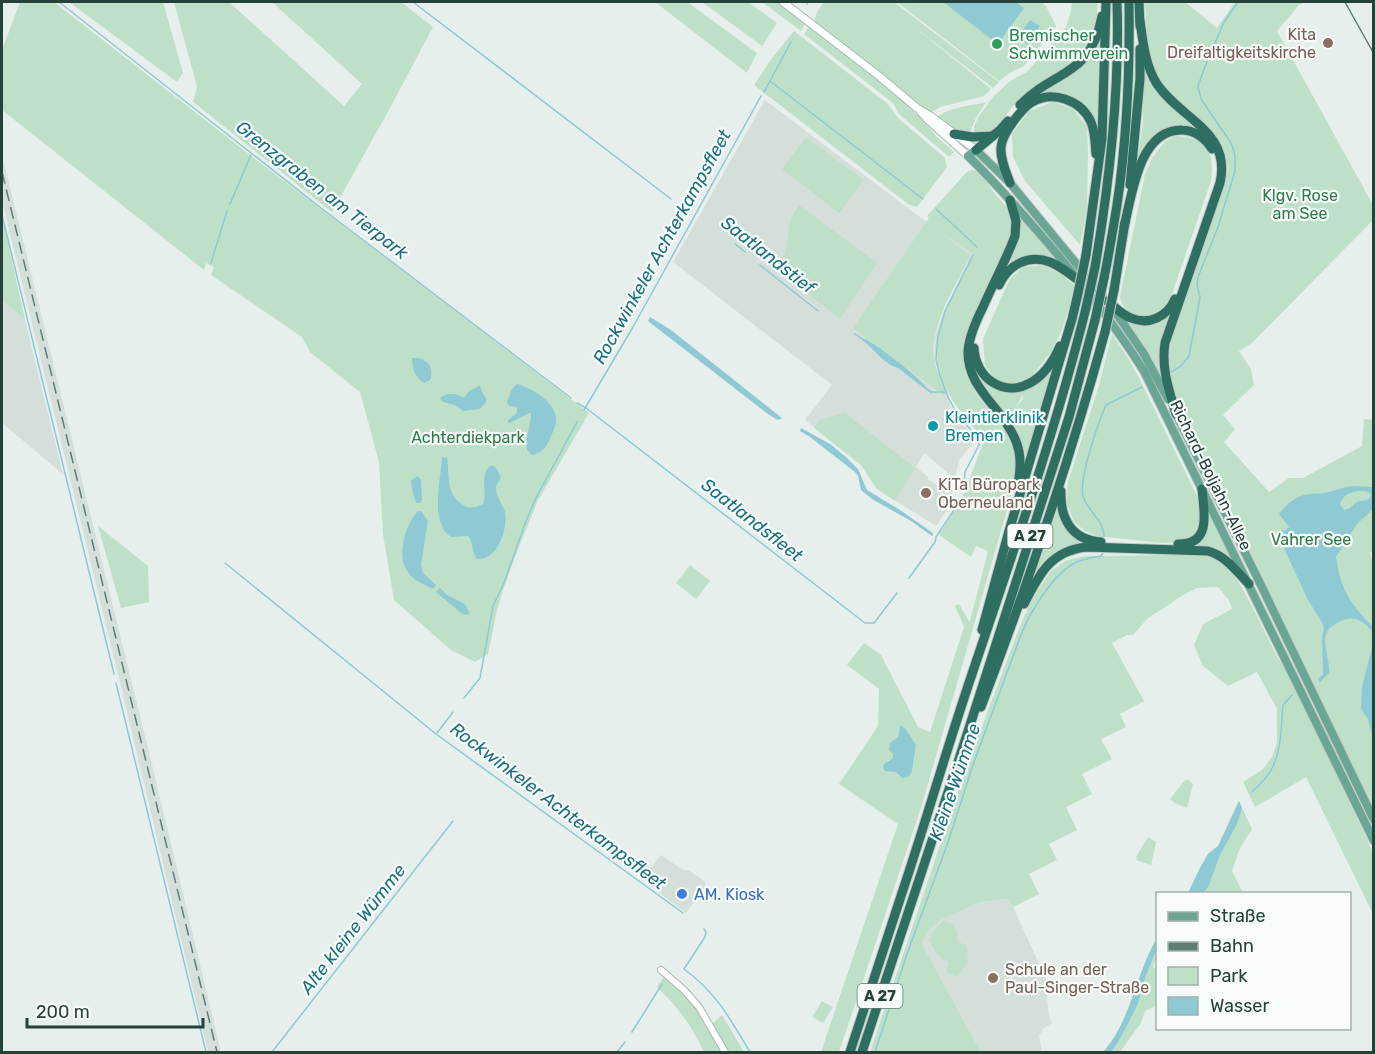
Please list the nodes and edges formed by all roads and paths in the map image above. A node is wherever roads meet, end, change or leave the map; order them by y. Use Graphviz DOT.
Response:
graph roads {
  1 [pos="783,2"];
  2 [pos="1105,2"];
  3 [pos="1118,2"];
  4 [pos="1129,2"];
  5 [pos="1139,2"];
  6 [pos="1140,21"];
  7 [pos="917,108"];
  8 [pos="954,134"];
  9 [pos="993,136"];
  10 [pos="972,156"];
  11 [pos="1097,181"];
  12 [pos="1010,183"];
  13 [pos="1010,200"];
  14 [pos="1124,227"];
  15 [pos="1078,279"];
  16 [pos="1107,301"];
  17 [pos="1072,319"];
  18 [pos="1176,414"];
  19 [pos="1062,477"];
  20 [pos="1202,489"];
  21 [pos="1009,531"];
  22 [pos="1249,584"];
  23 [pos="1007,639"];
  24 [pos="971,676"];
  25 [pos="962,750"];
  26 [pos="1374,820"];
  27 [pos="1374,841"];
  28 [pos="661,970"];
  29 [pos="725,1053"];
  30 [pos="850,1053"];
  31 [pos="862,1053"];
  1 -- 7 [label="main road"];
  2 -- 9 [label="highway"];
  2 -- 11 [label="highway"];
  3 -- 24 [label="highway, A 27, bridge"];
  4 -- 25 [label="highway, A 27, bridge"];
  5 -- 6 [label="highway"];
  6 -- 14 [label="highway"];
  6 -- 18 [label="highway"];
  7 -- 8 [label="main road"];
  7 -- 10 [label="main road"];
  8 -- 9 [label="highway"];
  8 -- 10 [label="main road"];
  9 -- 10 [label="highway"];
  10 -- 12 [label="main road, Richard-Boljahn-Allee"];
  10 -- 13 [label="main road, Richard-Boljahn-Allee"];
  11 -- 12 [label="highway"];
  11 -- 17 [label="highway, bridge"];
  12 -- 16 [label="main road, Richard-Boljahn-Allee"];
  13 -- 15 [label="main road, Richard-Boljahn-Allee"];
  13 -- 21 [label="highway"];
  14 -- 16 [label="highway"];
  14 -- 19 [label="highway, bridge"];
  15 -- 17 [label="highway"];
  15 -- 20 [label="main road, Richard-Boljahn-Allee"];
  16 -- 18 [label="main road, Richard-Boljahn-Allee"];
  17 -- 21 [label="highway"];
  18 -- 26 [label="main road, Richard-Boljahn-Allee"];
  19 -- 20 [label="highway"];
  19 -- 23 [label="highway"];
  20 -- 22 [label="main road, Richard-Boljahn-Allee"];
  21 -- 24 [label="highway"];
  22 -- 23 [label="highway"];
  22 -- 27 [label="main road, Richard-Boljahn-Allee"];
  23 -- 25 [label="highway"];
  24 -- 30 [label="highway, A 27"];
  25 -- 31 [label="highway, A 27"];
  28 -- 29 [label="street"];
}
